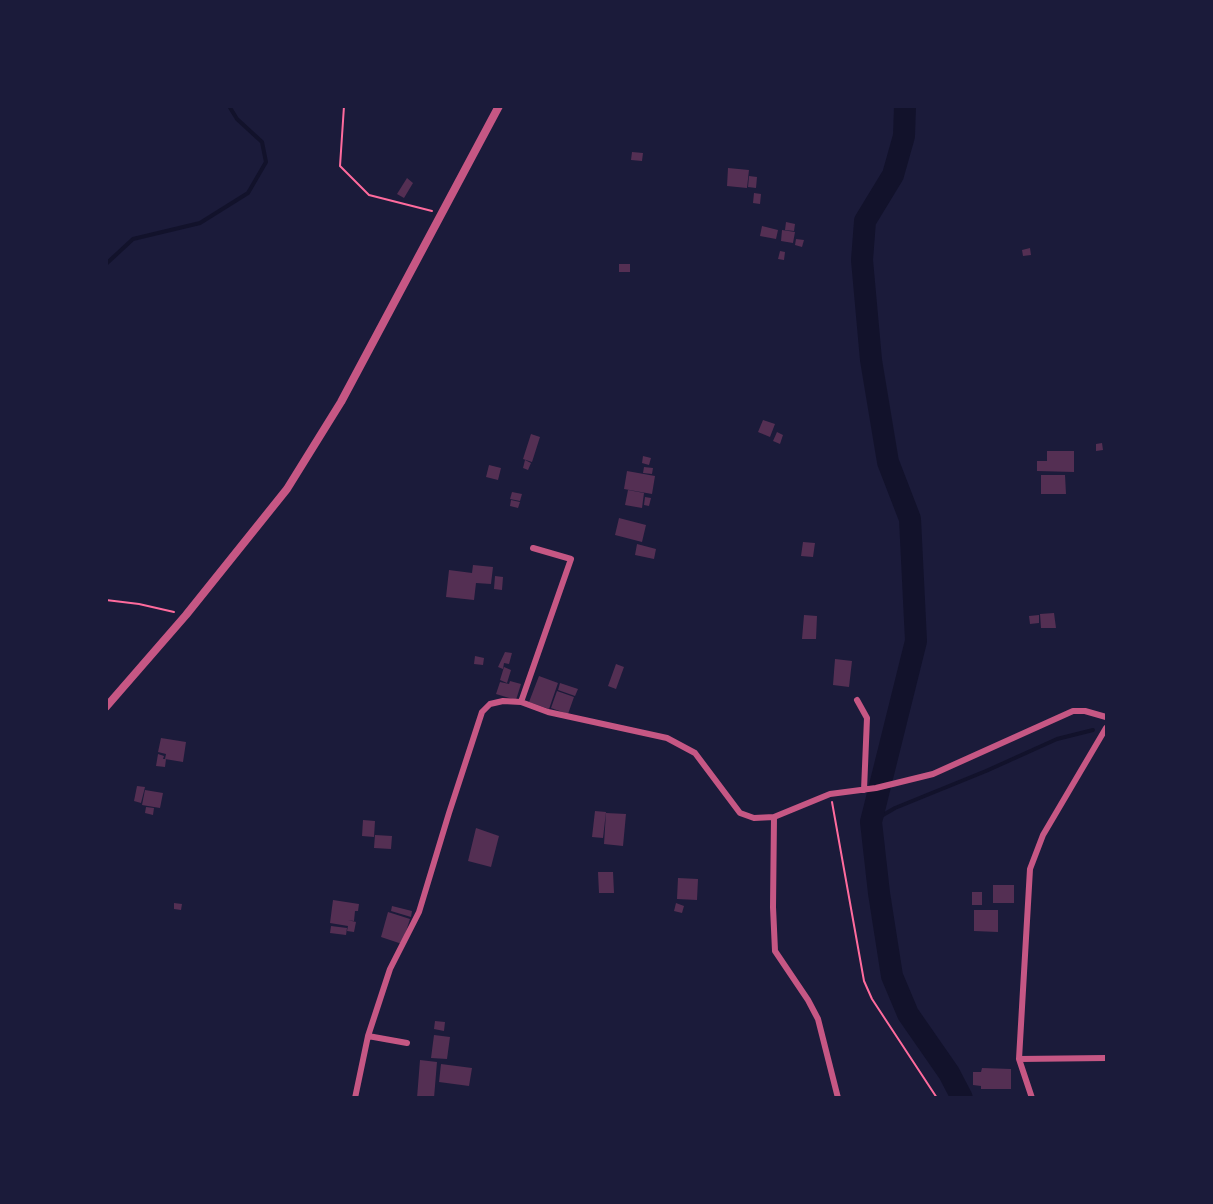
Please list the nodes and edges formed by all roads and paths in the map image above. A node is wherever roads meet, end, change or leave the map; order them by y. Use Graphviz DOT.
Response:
graph roads {
  1 [pos="344,106"];
  2 [pos="499,106"];
  3 [pos="443,213"];
  4 [pos="533,548"];
  5 [pos="106,600"];
  6 [pos="186,615"];
  7 [pos="857,700"];
  8 [pos="520,702"];
  9 [pos="106,707"];
  10 [pos="1107,717"];
  11 [pos="1107,728"];
  12 [pos="864,790"];
  13 [pos="830,794"];
  14 [pos="774,817"];
  15 [pos="368,1036"];
  16 [pos="407,1043"];
  17 [pos="1106,1058"];
  18 [pos="1019,1059"];
  19 [pos="355,1098"];
  20 [pos="838,1098"];
  21 [pos="937,1098"];
  22 [pos="1032,1098"];
  1 -- 3 [label="path"];
  2 -- 3 [label="street"];
  3 -- 6 [label="street"];
  4 -- 8 [label="street"];
  5 -- 6 [label="path"];
  6 -- 9 [label="street"];
  7 -- 12 [label="street"];
  8 -- 14 [label="street"];
  8 -- 15 [label="street"];
  10 -- 12 [label="street"];
  11 -- 18 [label="street"];
  12 -- 13 [label="street"];
  13 -- 14 [label="street"];
  13 -- 21 [label="path"];
  14 -- 20 [label="street"];
  15 -- 16 [label="street"];
  15 -- 19 [label="street"];
  17 -- 18 [label="street"];
  18 -- 22 [label="street"];
}
